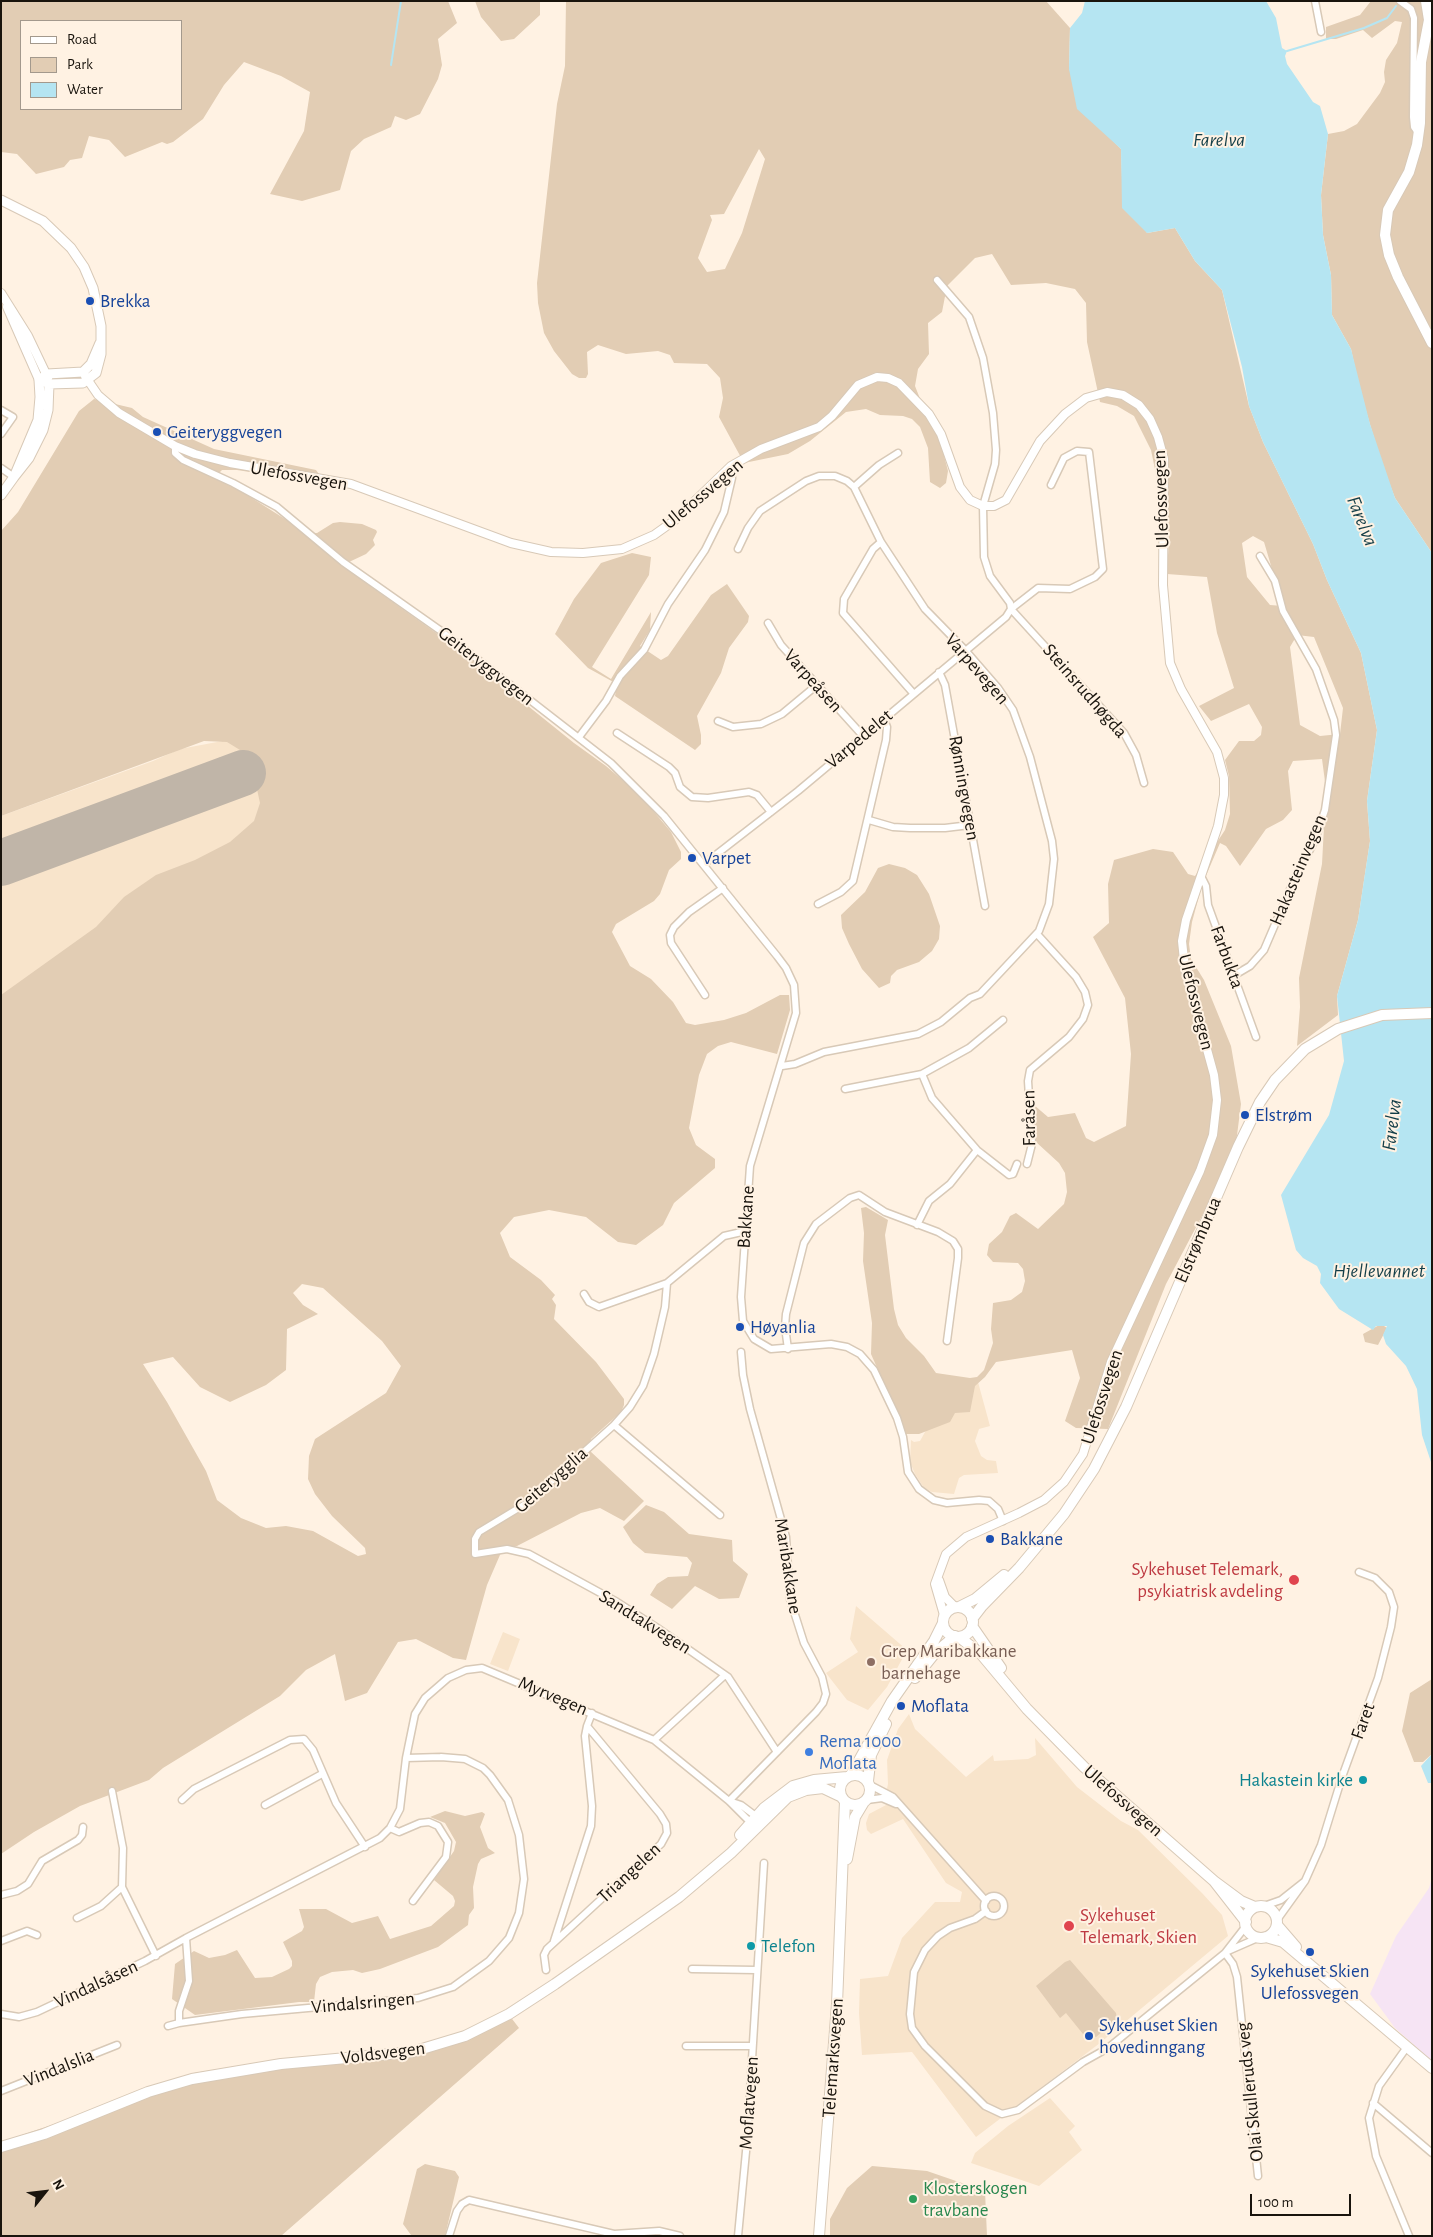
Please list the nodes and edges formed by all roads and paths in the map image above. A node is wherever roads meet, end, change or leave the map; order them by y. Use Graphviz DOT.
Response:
graph roads {
  1 [pos="1315,1"];
  2 [pos="1400,1"];
  3 [pos="1426,1"];
  4 [pos="1321,32"];
  5 [pos="1419,134"];
  6 [pos="1,200"];
  7 [pos="938,280"];
  8 [pos="3,296"];
  9 [pos="100,343"];
  10 [pos="1432,343"];
  11 [pos="83,372"];
  12 [pos="47,374"];
  13 [pos="39,380"];
  14 [pos="88,381"];
  15 [pos="49,384"];
  16 [pos="1,410"];
  17 [pos="1,434"];
  18 [pos="175,446"];
  19 [pos="898,453"];
  20 [pos="731,466"];
  21 [pos="1,468"];
  22 [pos="14,477"];
  23 [pos="1050,485"];
  24 [pos="854,487"];
  25 [pos="1,495"];
  26 [pos="984,506"];
  27 [pos="881,542"];
  28 [pos="738,548"];
  29 [pos="1260,556"];
  30 [pos="1011,610"];
  31 [pos="768,623"];
  32 [pos="965,650"];
  33 [pos="939,672"];
  34 [pos="817,685"];
  35 [pos="914,693"];
  36 [pos="884,719"];
  37 [pos="718,721"];
  38 [pos="617,733"];
  39 [pos="862,736"];
  40 [pos="579,737"];
  41 [pos="1144,783"];
  42 [pos="771,812"];
  43 [pos="869,820"];
  44 [pos="970,825"];
  45 [pos="704,864"];
  46 [pos="1201,876"];
  47 [pos="722,888"];
  48 [pos="818,904"];
  49 [pos="985,906"];
  50 [pos="1037,934"];
  51 [pos="1232,976"];
  52 [pos="705,995"];
  53 [pos="1432,1013"];
  54 [pos="1003,1020"];
  55 [pos="1256,1037"];
  56 [pos="782,1066"];
  57 [pos="922,1074"];
  58 [pos="844,1089"];
  59 [pos="978,1150"];
  60 [pos="1017,1164"];
  61 [pos="1027,1164"];
  62 [pos="917,1224"];
  63 [pos="746,1231"];
  64 [pos="667,1284"];
  65 [pos="584,1294"];
  66 [pos="947,1341"];
  67 [pos="788,1349"];
  68 [pos="741,1352"];
  69 [pos="614,1426"];
  70 [pos="720,1515"];
  71 [pos="1002,1521"];
  72 [pos="1032,1552"];
  73 [pos="475,1554"];
  74 [pos="938,1570"];
  75 [pos="1359,1572"];
  76 [pos="957,1607"];
  77 [pos="944,1619"];
  78 [pos="972,1623"];
  79 [pos="957,1636"];
  80 [pos="725,1675"];
  81 [pos="592,1713"];
  82 [pos="1037,1718"];
  83 [pos="587,1726"];
  84 [pos="654,1740"];
  85 [pos="777,1752"];
  86 [pos="406,1758"];
  87 [pos="322,1774"];
  88 [pos="849,1776"];
  89 [pos="869,1783"];
  90 [pos="112,1791"];
  91 [pos="843,1799"];
  92 [pos="182,1800"];
  93 [pos="729,1800"];
  94 [pos="865,1801"];
  95 [pos="265,1805"];
  96 [pos="902,1807"];
  97 [pos="756,1820"];
  98 [pos="83,1827"];
  99 [pos="390,1828"];
  100 [pos="365,1846"];
  101 [pos="764,1864"];
  102 [pos="843,1880"];
  103 [pos="1214,1881"];
  104 [pos="1305,1881"];
  105 [pos="122,1887"];
  106 [pos="1,1895"];
  107 [pos="413,1901"];
  108 [pos="986,1901"];
  109 [pos="1260,1907"];
  110 [pos="986,1911"];
  111 [pos="77,1918"];
  112 [pos="1277,1923"];
  113 [pos="1246,1924"];
  114 [pos="36,1935"];
  115 [pos="1263,1937"];
  116 [pos="186,1938"];
  117 [pos="1,1940"];
  118 [pos="554,1942"];
  119 [pos="1225,1953"];
  120 [pos="156,1956"];
  121 [pos="1315,1968"];
  122 [pos="692,1969"];
  123 [pos="546,1970"];
  124 [pos="756,1970"];
  125 [pos="1,2014"];
  126 [pos="179,2023"];
  127 [pos="168,2026"];
  128 [pos="117,2044"];
  129 [pos="686,2046"];
  130 [pos="752,2046"];
  131 [pos="1407,2047"];
  132 [pos="1432,2068"];
  133 [pos="1,2091"];
  134 [pos="1373,2103"];
  135 [pos="1,2147"];
  136 [pos="1432,2153"];
  137 [pos="1258,2176"];
  138 [pos="449,2236"];
  139 [pos="680,2236"];
  140 [pos="738,2236"];
  141 [pos="819,2236"];
  142 [pos="1409,2236"];
  1 -- 4 [label="street"];
  2 -- 5 [label="street"];
  3 -- 5 [label="main road"];
  5 -- 10 [label="main road"];
  6 -- 9 [label="main road"];
  7 -- 26 [label="street"];
  8 -- 12 [label="street"];
  8 -- 13 [label="street"];
  9 -- 11 [label="main road"];
  9 -- 14 [label="main road"];
  11 -- 12 [label="main road"];
  11 -- 14 [label="street, Ulefossvegen"];
  12 -- 13 [label="main road"];
  12 -- 15 [label="street"];
  13 -- 15 [label="street"];
  13 -- 22 [label="main road"];
  14 -- 15 [label="main road"];
  14 -- 18 [label="street, Ulefossvegen"];
  15 -- 22 [label="main road"];
  16 -- 17 [label="street"];
  18 -- 20 [label="street, Ulefossvegen"];
  18 -- 40 [label="street, Geiteryggvegen"];
  19 -- 24 [label="street"];
  20 -- 26 [label="street, Ulefossvegen"];
  20 -- 40 [label="street"];
  21 -- 22 [label="street"];
  22 -- 25 [label="main road"];
  23 -- 30 [label="street, Varpedelet"];
  24 -- 27 [label="street, Varpevegen"];
  24 -- 28 [label="street"];
  26 -- 30 [label="street"];
  26 -- 46 [label="street, Ulefossvegen"];
  27 -- 32 [label="street, Varpevegen"];
  27 -- 35 [label="street"];
  29 -- 51 [label="street, Hakasteinvegen"];
  30 -- 32 [label="street, Varpedelet"];
  30 -- 41 [label="street, Steinsrudhøgda"];
  31 -- 34 [label="street, Varpeåsen"];
  32 -- 33 [label="street, Varpedelet"];
  32 -- 50 [label="street, Varpevegen"];
  33 -- 35 [label="street, Varpedelet"];
  33 -- 44 [label="street, Rønningvegen"];
  34 -- 37 [label="street"];
  34 -- 39 [label="street, Varpeåsen"];
  35 -- 36 [label="street, Varpedelet"];
  36 -- 39 [label="street, Varpedelet"];
  36 -- 43 [label="street"];
  38 -- 42 [label="street"];
  39 -- 42 [label="street, Varpedelet"];
  40 -- 45 [label="street, Geiteryggvegen"];
  42 -- 45 [label="street, Varpedelet"];
  43 -- 44 [label="street"];
  43 -- 48 [label="street"];
  44 -- 49 [label="street, Rønningvegen"];
  45 -- 47 [label="street, Bakkane"];
  46 -- 51 [label="street, Farbukta"];
  46 -- 71 [label="street, Ulefossvegen"];
  47 -- 52 [label="street"];
  47 -- 56 [label="street, Bakkane"];
  50 -- 56 [label="street, Varpevegen"];
  50 -- 61 [label="street, Faråsen"];
  51 -- 55 [label="street, Farbukta"];
  53 -- 72 [label="main road, Elstrømbrua"];
  54 -- 57 [label="street"];
  56 -- 63 [label="street, Bakkane"];
  57 -- 58 [label="street"];
  57 -- 59 [label="street"];
  59 -- 60 [label="street"];
  59 -- 62 [label="street"];
  62 -- 66 [label="street"];
  62 -- 67 [label="street"];
  63 -- 64 [label="street"];
  63 -- 67 [label="street, Bakkane"];
  64 -- 65 [label="street"];
  64 -- 69 [label="street, Geiterygglia"];
  67 -- 71 [label="street, Bakkane"];
  68 -- 85 [label="street, Maribakkane"];
  69 -- 70 [label="street"];
  69 -- 73 [label="street, Geiterygglia"];
  71 -- 74 [label="street, Ulefossvegen"];
  72 -- 76 [label="main road, Elstrømbrua"];
  72 -- 78 [label="main road, Elstrømbrua"];
  73 -- 80 [label="street, Sandtakvegen"];
  74 -- 76 [label="street"];
  74 -- 77 [label="street"];
  75 -- 104 [label="street, Faret"];
  76 -- 77 [label="main road"];
  76 -- 78 [label="main road"];
  77 -- 79 [label="main road"];
  77 -- 88 [label="main road"];
  78 -- 79 [label="main road"];
  78 -- 82 [label="main road, Ulefossvegen"];
  79 -- 82 [label="main road, Ulefossvegen"];
  79 -- 89 [label="main road"];
  80 -- 84 [label="street"];
  80 -- 85 [label="street, Sandtakvegen"];
  81 -- 83 [label="street, Triangelen"];
  81 -- 84 [label="street, Myrvegen"];
  81 -- 86 [label="street, Myrvegen"];
  82 -- 103 [label="main road, Ulefossvegen"];
  83 -- 118 [label="street, Triangelen"];
  83 -- 118 [label="street, Triangelen"];
  84 -- 93 [label="street, Myrvegen"];
  85 -- 93 [label="street, Maribakkane"];
  86 -- 99 [label="street"];
  86 -- 126 [label="street, Vindalsringen"];
  87 -- 92 [label="street"];
  87 -- 95 [label="street"];
  87 -- 100 [label="street"];
  88 -- 89 [label="main road"];
  88 -- 91 [label="main road"];
  88 -- 97 [label="main road, Voldsvegen"];
  89 -- 94 [label="main road"];
  89 -- 96 [label="street"];
  90 -- 105 [label="street"];
  91 -- 94 [label="main road"];
  91 -- 97 [label="main road, Voldsvegen"];
  91 -- 102 [label="main road, Telemarksvegen"];
  93 -- 97 [label="street, Myrvegen"];
  94 -- 96 [label="street"];
  94 -- 102 [label="main road, Telemarksvegen"];
  96 -- 108 [label="street"];
  97 -- 135 [label="main road, Voldsvegen"];
  98 -- 106 [label="street"];
  99 -- 100 [label="street"];
  99 -- 107 [label="street"];
  100 -- 116 [label="street"];
  101 -- 124 [label="street, Moflatvegen"];
  102 -- 141 [label="main road, Telemarksvegen"];
  103 -- 109 [label="main road, Ulefossvegen"];
  103 -- 113 [label="main road, Ulefossvegen"];
  104 -- 109 [label="street, Faret"];
  104 -- 112 [label="street, Faret"];
  105 -- 111 [label="street"];
  105 -- 120 [label="street"];
  108 -- 110 [label="street"];
  108 -- 110 [label="street"];
  109 -- 112 [label="main road"];
  109 -- 113 [label="main road"];
  110 -- 119 [label="street"];
  112 -- 115 [label="main road"];
  112 -- 121 [label="main road"];
  113 -- 115 [label="main road"];
  113 -- 119 [label="street"];
  114 -- 117 [label="street"];
  115 -- 119 [label="street"];
  115 -- 121 [label="main road"];
  116 -- 120 [label="street, Vindalsåsen"];
  116 -- 126 [label="street"];
  118 -- 123 [label="street, Triangelen"];
  119 -- 137 [label="street, Olai Skulleruds veg"];
  120 -- 125 [label="street, Vindalsåsen"];
  121 -- 131 [label="main road"];
  122 -- 124 [label="street"];
  124 -- 130 [label="street, Moflatvegen"];
  126 -- 127 [label="street, Vindalsringen"];
  128 -- 133 [label="street, Vindalslia"];
  129 -- 130 [label="street"];
  130 -- 140 [label="street, Moflatvegen"];
  131 -- 132 [label="main road"];
  131 -- 134 [label="street"];
  134 -- 136 [label="street"];
  134 -- 142 [label="street"];
  138 -- 139 [label="street"];
}
